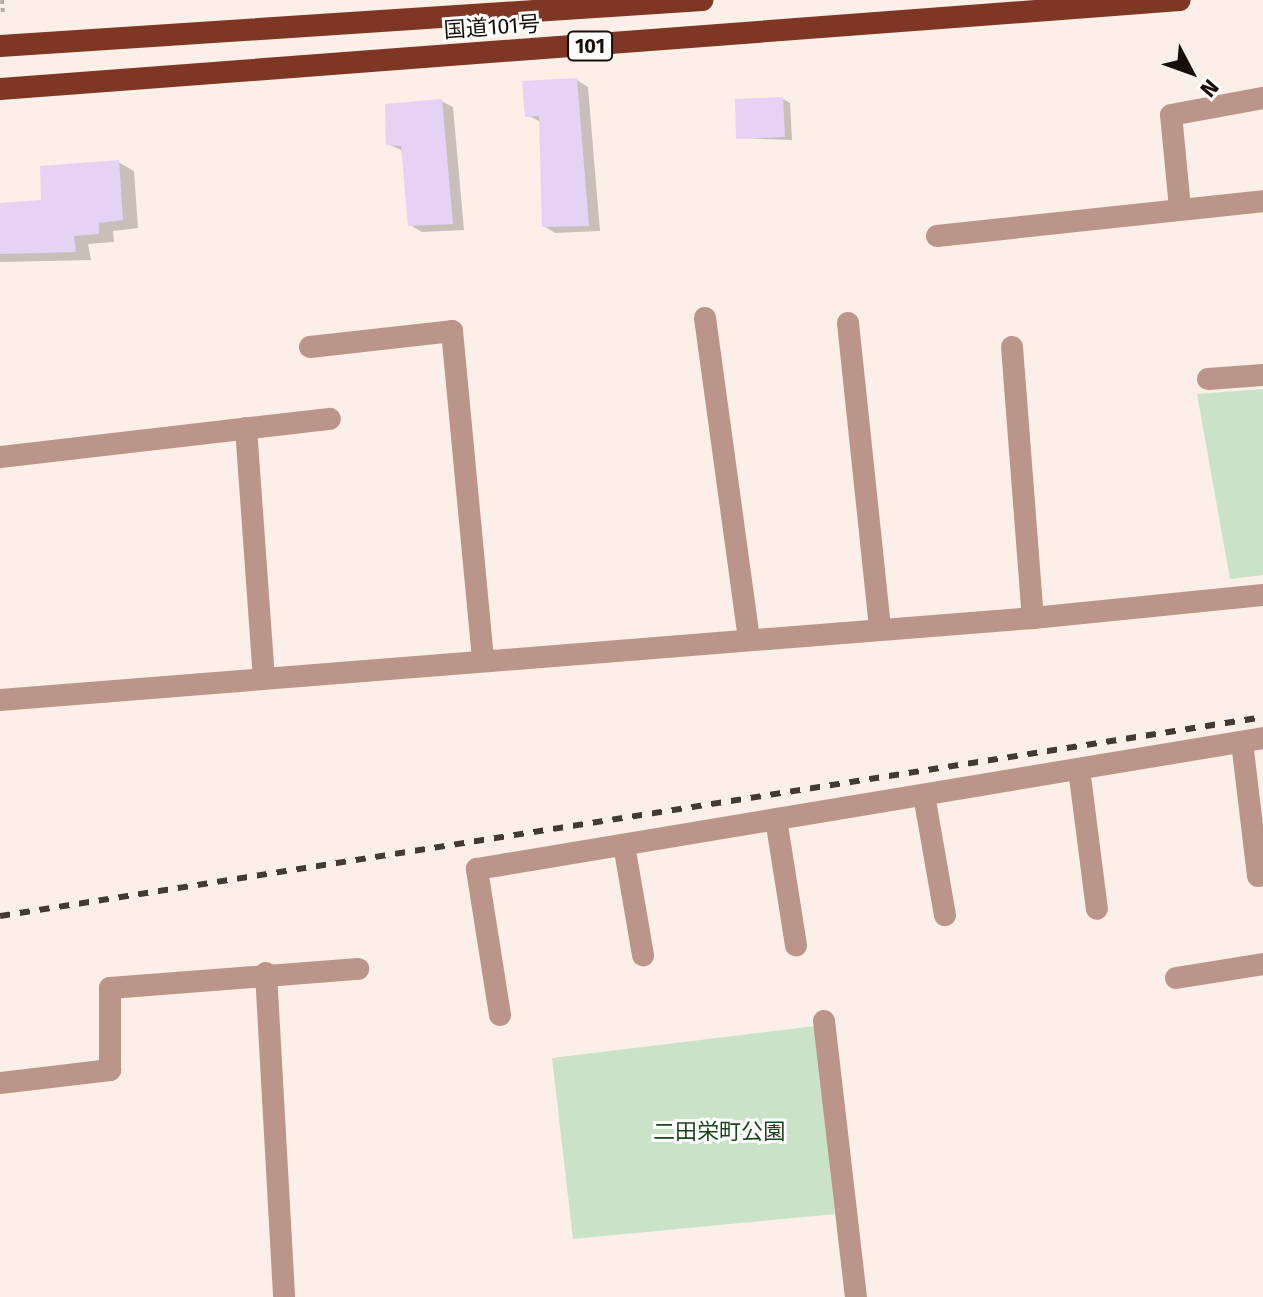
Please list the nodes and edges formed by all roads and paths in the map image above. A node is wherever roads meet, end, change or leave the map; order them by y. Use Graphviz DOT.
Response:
graph roads {
  1 [pos="2,0"];
  2 [pos="702,0"];
  3 [pos="1180,0"];
  4 [pos="3,16"];
  5 [pos="0,46"];
  6 [pos="0,89"];
  7 [pos="1263,98"];
  8 [pos="1263,201"];
  9 [pos="1180,208"];
  10 [pos="937,236"];
  11 [pos="705,318"];
  12 [pos="848,323"];
  13 [pos="310,347"];
  14 [pos="1012,347"];
  15 [pos="1263,375"];
  16 [pos="1208,379"];
  17 [pos="330,419"];
  18 [pos="246,428"];
  19 [pos="0,457"];
  20 [pos="1263,595"];
  21 [pos="1033,618"];
  22 [pos="880,629"];
  23 [pos="749,638"];
  24 [pos="483,659"];
  25 [pos="264,677"];
  26 [pos="0,700"];
  27 [pos="1253,740"];
  28 [pos="1079,769"];
  29 [pos="924,795"];
  30 [pos="776,819"];
  31 [pos="624,845"];
  32 [pos="1258,876"];
  33 [pos="1097,909"];
  34 [pos="945,915"];
  35 [pos="796,945"];
  36 [pos="643,955"];
  37 [pos="1263,964"];
  38 [pos="358,969"];
  39 [pos="266,973"];
  40 [pos="1176,978"];
  41 [pos="500,1015"];
  42 [pos="824,1021"];
  43 [pos="0,1083"];
  44 [pos="284,1297"];
  45 [pos="856,1297"];
  1 -- 4 [label="path"];
  2 -- 5 [label="highway, 国道101号 / 101"];
  3 -- 6 [label="highway, 国道101号 / 101"];
  7 -- 9 [label="street"];
  8 -- 9 [label="street"];
  9 -- 10 [label="street"];
  11 -- 23 [label="street"];
  12 -- 22 [label="street"];
  13 -- 24 [label="street"];
  14 -- 21 [label="street"];
  15 -- 16 [label="street"];
  17 -- 18 [label="street"];
  18 -- 19 [label="street"];
  18 -- 25 [label="street"];
  20 -- 21 [label="street"];
  21 -- 22 [label="street"];
  22 -- 23 [label="street"];
  23 -- 24 [label="street"];
  24 -- 25 [label="street"];
  25 -- 26 [label="street"];
  27 -- 28 [label="street"];
  27 -- 32 [label="street"];
  28 -- 29 [label="street"];
  28 -- 33 [label="street"];
  29 -- 30 [label="street"];
  29 -- 34 [label="street"];
  30 -- 31 [label="street"];
  30 -- 35 [label="street"];
  31 -- 36 [label="street"];
  31 -- 41 [label="street"];
  37 -- 40 [label="street"];
  38 -- 39 [label="street"];
  39 -- 43 [label="street"];
  39 -- 44 [label="street"];
  42 -- 45 [label="street"];
}
